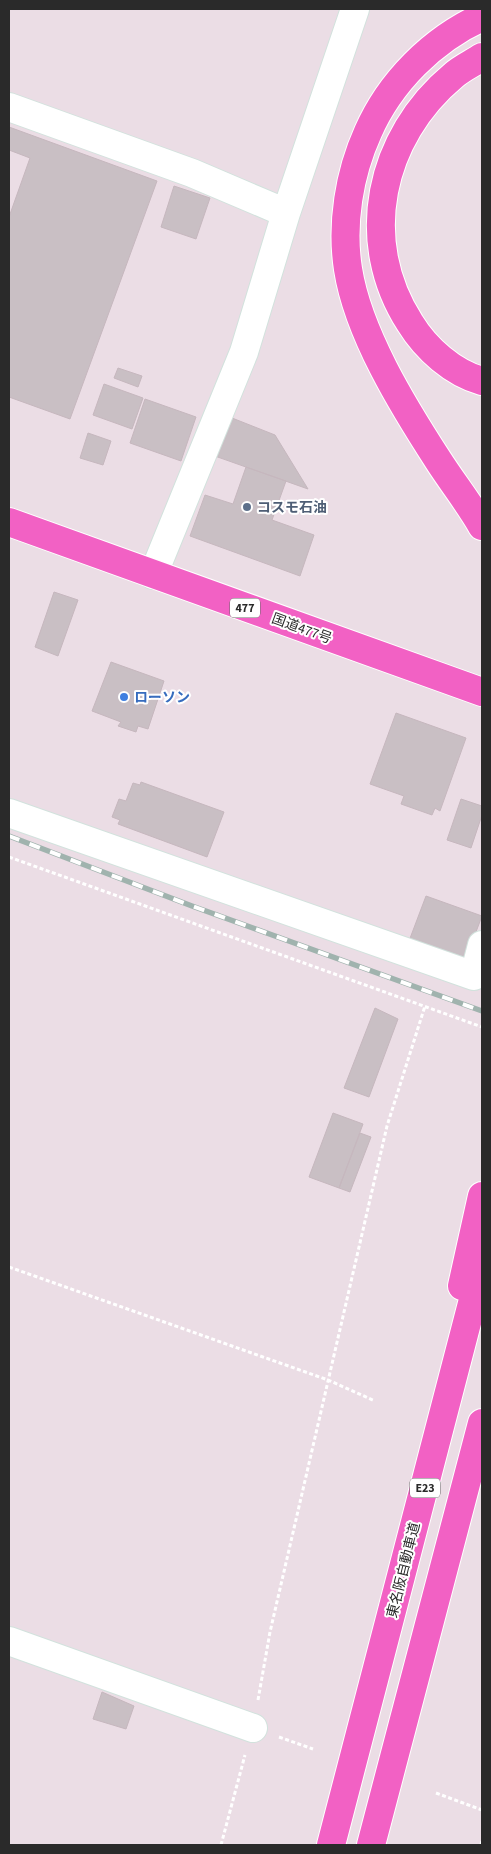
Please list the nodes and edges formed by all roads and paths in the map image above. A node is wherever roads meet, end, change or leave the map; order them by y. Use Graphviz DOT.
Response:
graph roads {
  1 [pos="355,9"];
  2 [pos="482,17"];
  3 [pos="482,56"];
  4 [pos="9,107"];
  5 [pos="286,213"];
  6 [pos="482,381"];
  7 [pos="9,522"];
  8 [pos="482,526"];
  9 [pos="153,575"];
  10 [pos="482,692"];
  11 [pos="9,813"];
  12 [pos="9,857"];
  13 [pos="482,945"];
  14 [pos="425,1006"];
  15 [pos="482,1027"];
  16 [pos="482,1196"];
  17 [pos="482,1265"];
  18 [pos="9,1267"];
  19 [pos="328,1380"];
  20 [pos="375,1402"];
  21 [pos="482,1423"];
  22 [pos="9,1641"];
  23 [pos="367,1710"];
  24 [pos="253,1728"];
  25 [pos="313,1749"];
  26 [pos="436,1793"];
  27 [pos="482,1810"];
  28 [pos="482,1840"];
  29 [pos="220,1845"];
  30 [pos="331,1845"];
  31 [pos="371,1845"];
  32 [pos="481,1845"];
  1 -- 5 [label="street"];
  2 -- 8 [label="highway"];
  3 -- 6 [label="highway"];
  4 -- 5 [label="street"];
  5 -- 9 [label="street"];
  7 -- 9 [label="highway, 国道477号 / 477"];
  9 -- 10 [label="highway, 国道477号 / 477"];
  11 -- 13 [label="street"];
  12 -- 14 [label="path"];
  14 -- 15 [label="path"];
  14 -- 19 [label="path"];
  16 -- 23 [label="highway"];
  17 -- 23 [label="highway, 東名阪自動車道 / E23"];
  18 -- 19 [label="path"];
  19 -- 20 [label="path"];
  19 -- 24 [label="path"];
  21 -- 31 [label="highway"];
  22 -- 24 [label="street"];
  23 -- 30 [label="highway, 東名阪自動車道 / E23"];
  24 -- 25 [label="path"];
  24 -- 29 [label="path"];
  26 -- 27 [label="path"];
  28 -- 32 [label="path"];
}
